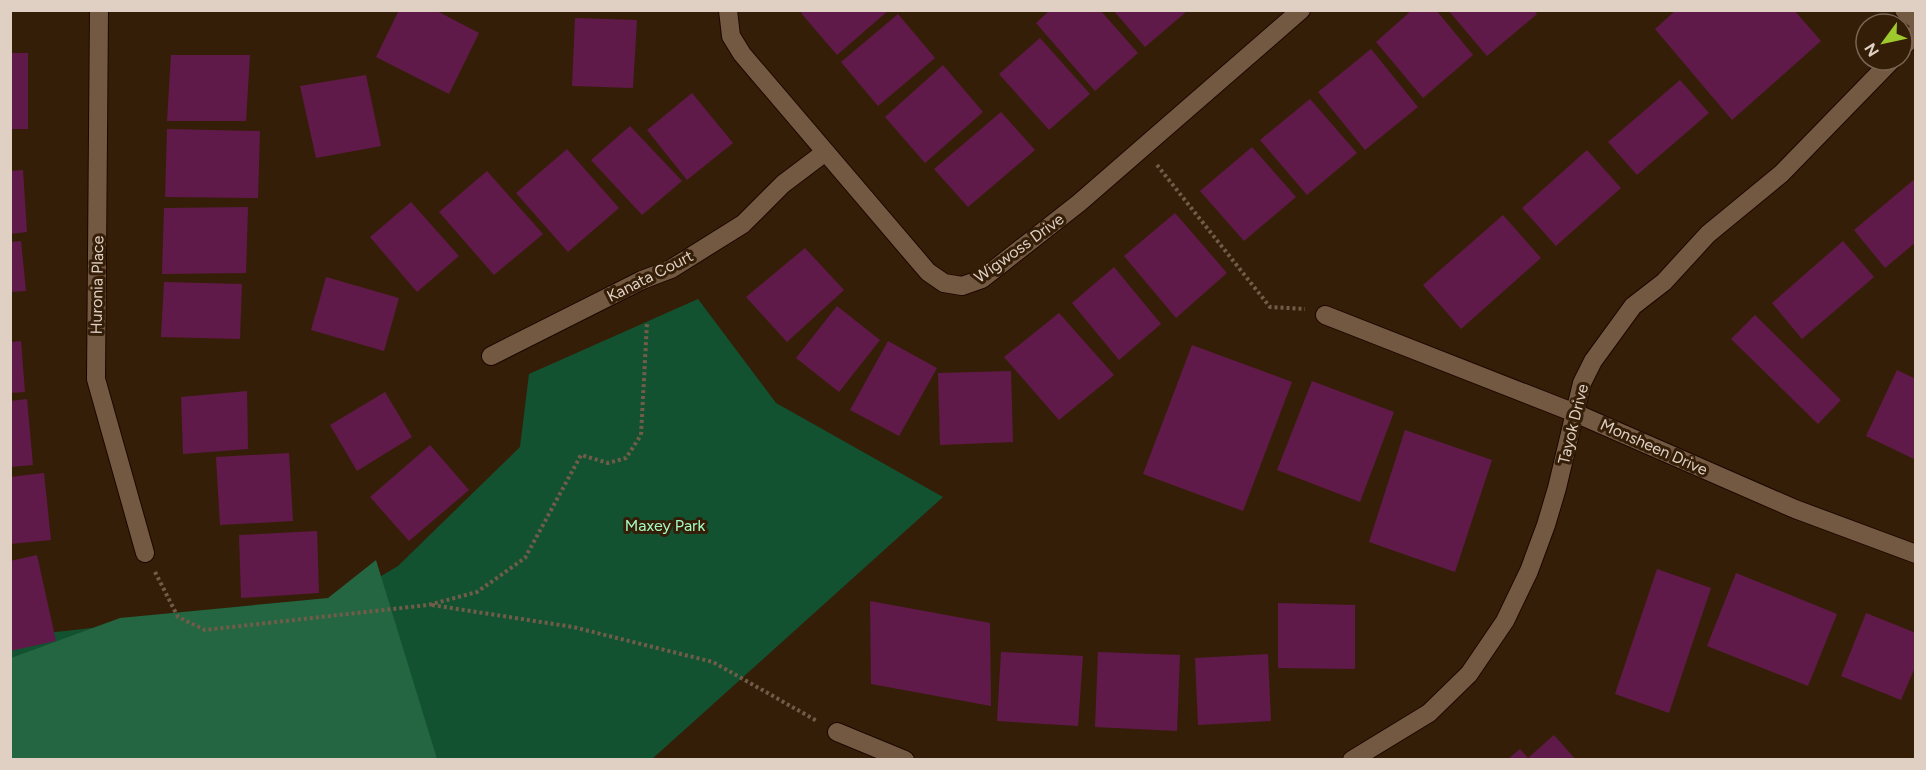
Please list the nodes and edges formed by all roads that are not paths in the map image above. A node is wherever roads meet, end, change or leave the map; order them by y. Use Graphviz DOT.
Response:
graph roads {
  1 [pos="99,10"];
  2 [pos="728,10"];
  3 [pos="1301,10"];
  4 [pos="1904,10"];
  5 [pos="1916,20"];
  6 [pos="1880,72"];
  7 [pos="824,153"];
  8 [pos="1325,315"];
  9 [pos="491,356"];
  10 [pos="1575,412"];
  11 [pos="145,553"];
  12 [pos="1916,554"];
  13 [pos="837,732"];
  14 [pos="905,759"];
  15 [pos="1352,759"];
  1 -- 11 [label="street, Huronia Place"];
  2 -- 7 [label="street, Wigwoss Drive"];
  3 -- 7 [label="street, Wigwoss Drive"];
  4 -- 5 [label="street"];
  6 -- 10 [label="street, Tayok Drive"];
  7 -- 9 [label="street, Kanata Court"];
  8 -- 10 [label="street, Monsheen Drive"];
  10 -- 12 [label="street, Monsheen Drive"];
  10 -- 15 [label="street, Tayok Drive"];
  13 -- 14 [label="street"];
}
